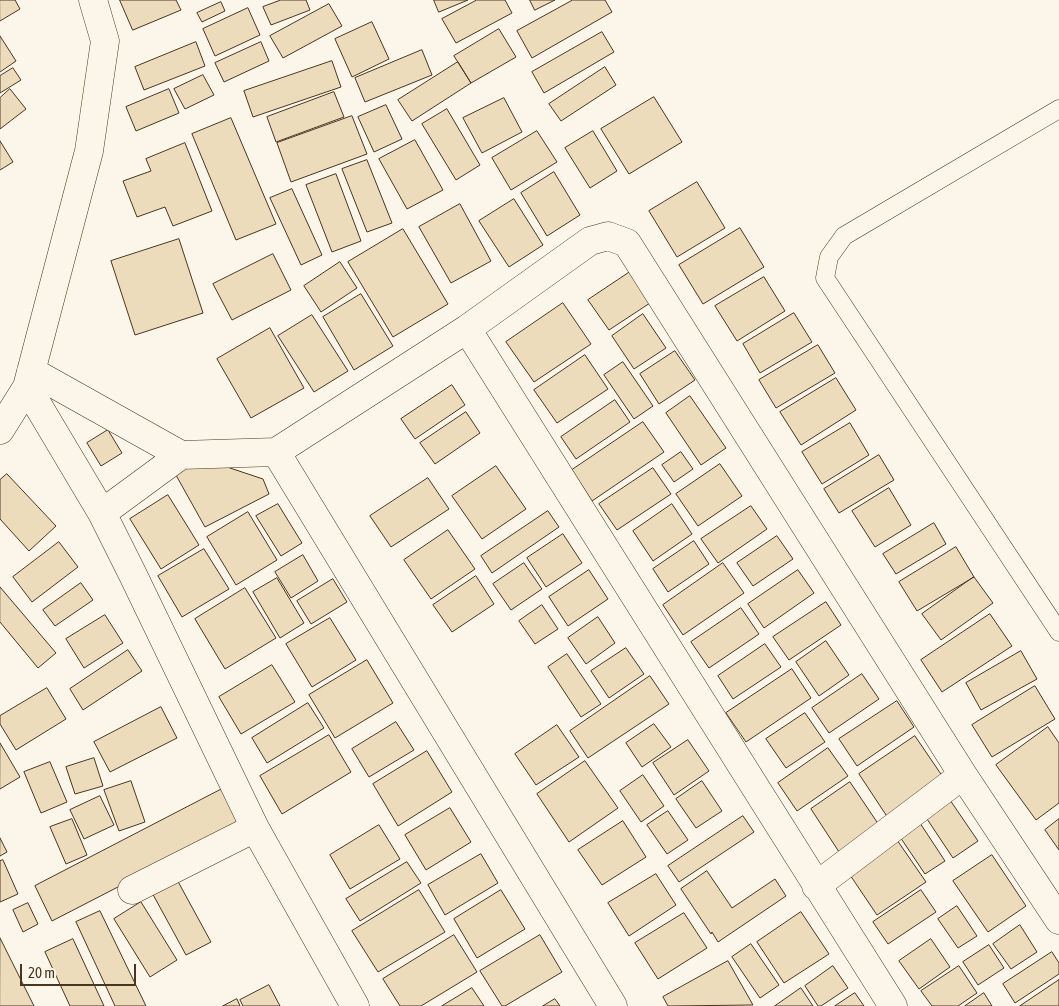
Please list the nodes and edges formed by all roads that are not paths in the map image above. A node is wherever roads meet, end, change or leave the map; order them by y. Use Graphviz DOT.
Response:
graph roads {
  1 [pos="93,0"];
  2 [pos="1059,109"];
  3 [pos="467,330"];
  4 [pos="29,379"];
  5 [pos="0,430"];
  6 [pos="276,452"];
  7 [pos="181,455"];
  8 [pos="102,513"];
  9 [pos="1059,632"];
  10 [pos="963,775"];
  11 [pos="255,828"];
  12 [pos="816,886"];
  13 [pos="132,890"];
  14 [pos="1059,920"];
  15 [pos="355,1006"];
  16 [pos="612,1006"];
  17 [pos="893,1006"];
  1 -- 4 [label="street"];
  2 -- 9 [label="lane"];
  3 -- 6 [label="street"];
  3 -- 10 [label="street"];
  3 -- 12 [label="street"];
  4 -- 5 [label="street"];
  4 -- 7 [label="street"];
  4 -- 8 [label="street"];
  6 -- 7 [label="street"];
  6 -- 16 [label="street"];
  7 -- 8 [label="street"];
  8 -- 11 [label="street"];
  10 -- 12 [label="street"];
  10 -- 14 [label="street"];
  11 -- 13 [label="street"];
  11 -- 15 [label="street"];
  12 -- 17 [label="street"];
}
